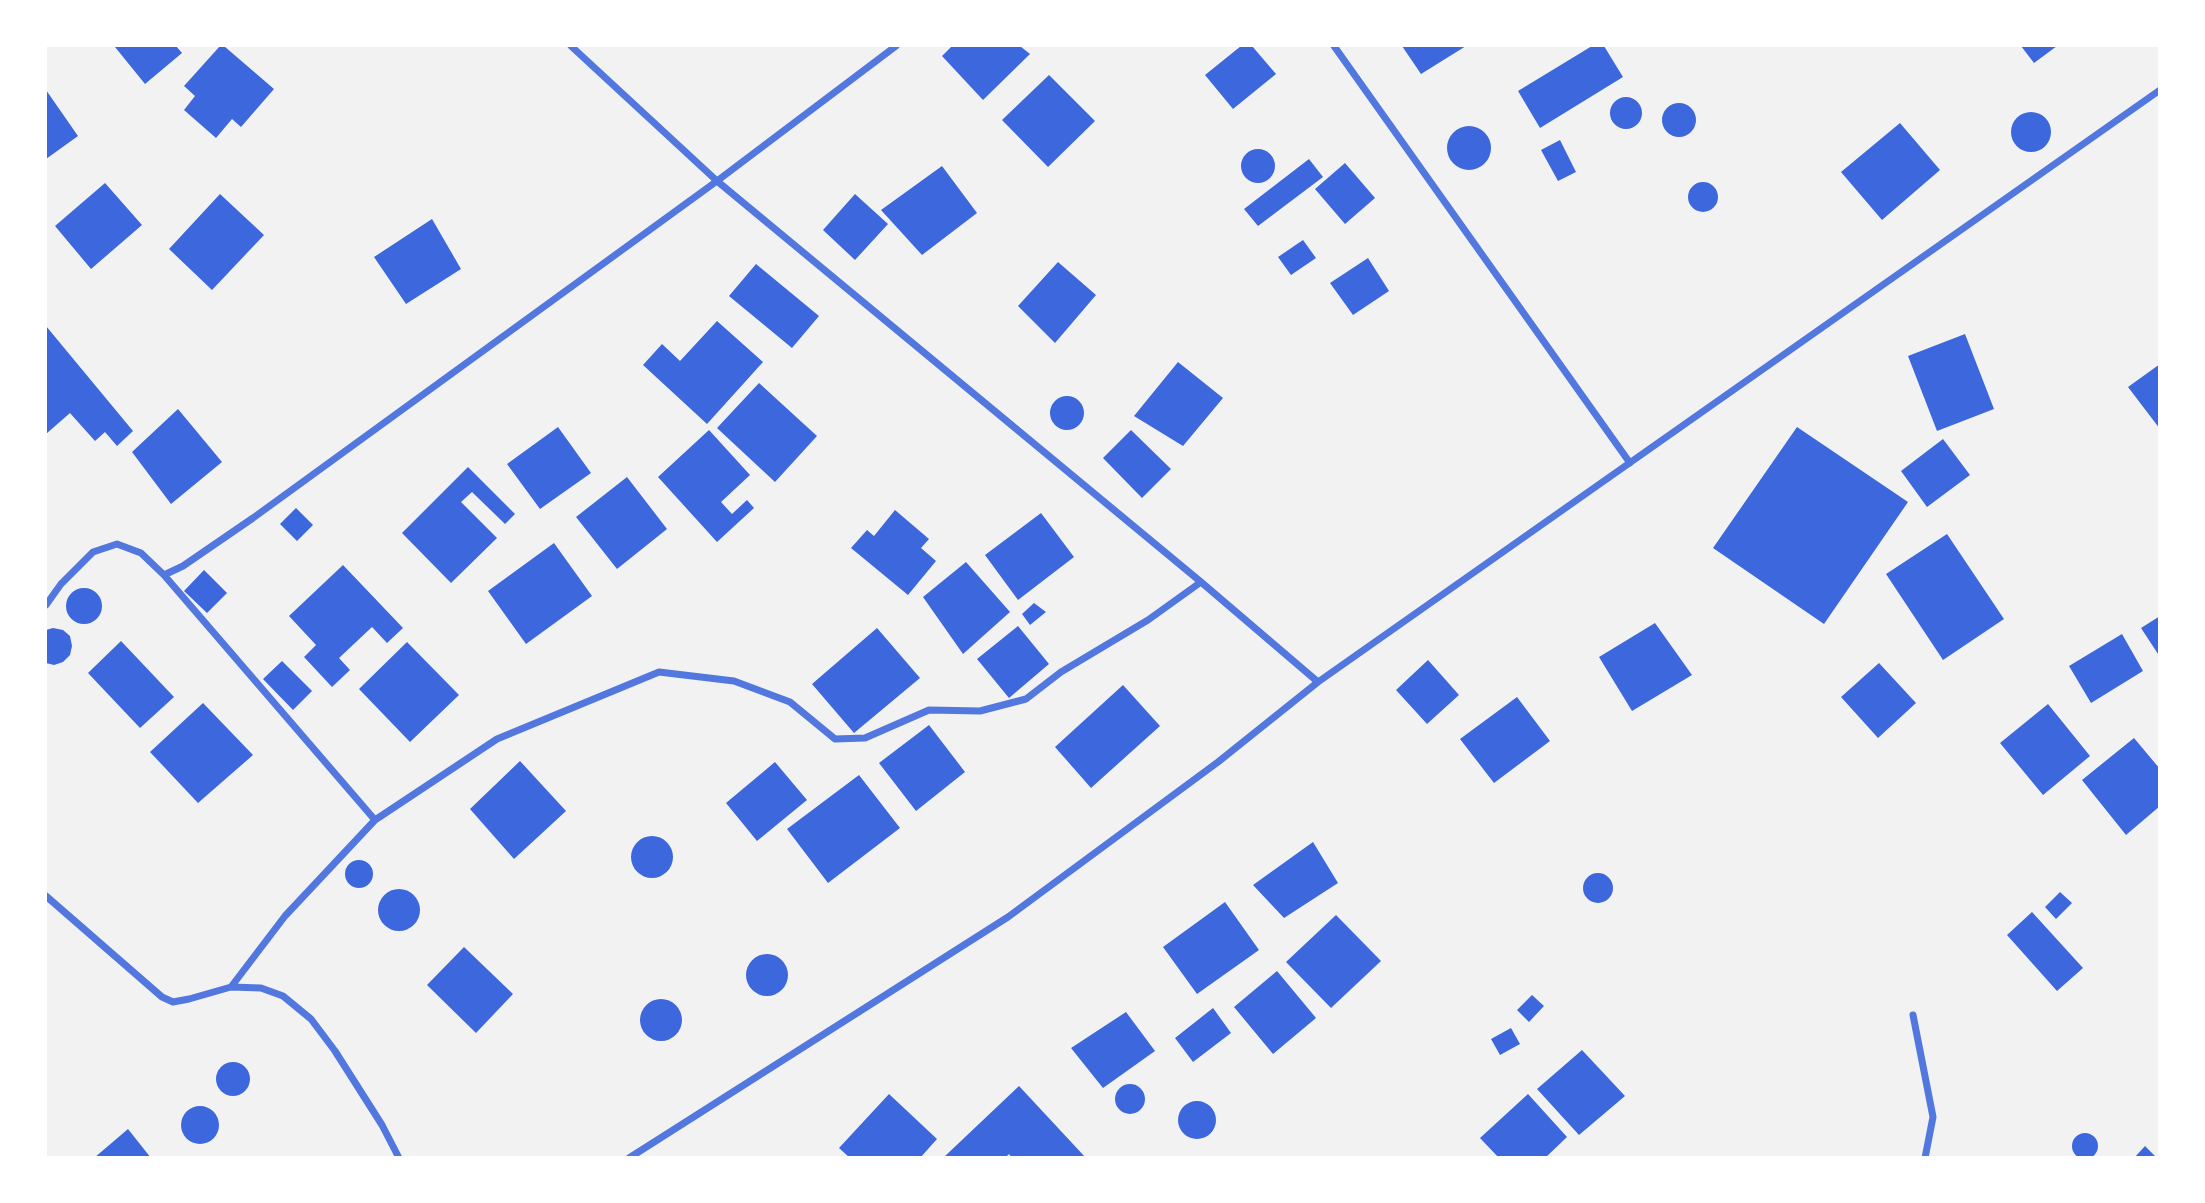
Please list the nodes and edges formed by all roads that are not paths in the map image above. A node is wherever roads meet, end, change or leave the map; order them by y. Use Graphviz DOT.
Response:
graph roads {
  1 [pos="571,46"];
  2 [pos="896,46"];
  3 [pos="1334,46"];
  4 [pos="2160,90"];
  5 [pos="716,181"];
  6 [pos="1630,463"];
  7 [pos="164,575"];
  8 [pos="1201,582"];
  9 [pos="46,605"];
  10 [pos="1318,682"];
  11 [pos="375,820"];
  12 [pos="46,896"];
  13 [pos="231,987"];
  14 [pos="1913,1015"];
  15 [pos="399,1157"];
  16 [pos="629,1157"];
  17 [pos="1926,1157"];
  1 -- 5 [label="street"];
  2 -- 5 [label="street"];
  3 -- 6 [label="street"];
  4 -- 6 [label="street"];
  5 -- 7 [label="street"];
  5 -- 8 [label="street"];
  6 -- 10 [label="street"];
  7 -- 9 [label="street"];
  7 -- 11 [label="street"];
  8 -- 10 [label="street"];
  8 -- 11 [label="street"];
  10 -- 16 [label="street"];
  11 -- 13 [label="street"];
  12 -- 13 [label="street"];
  13 -- 15 [label="street"];
  14 -- 17 [label="street"];
}
